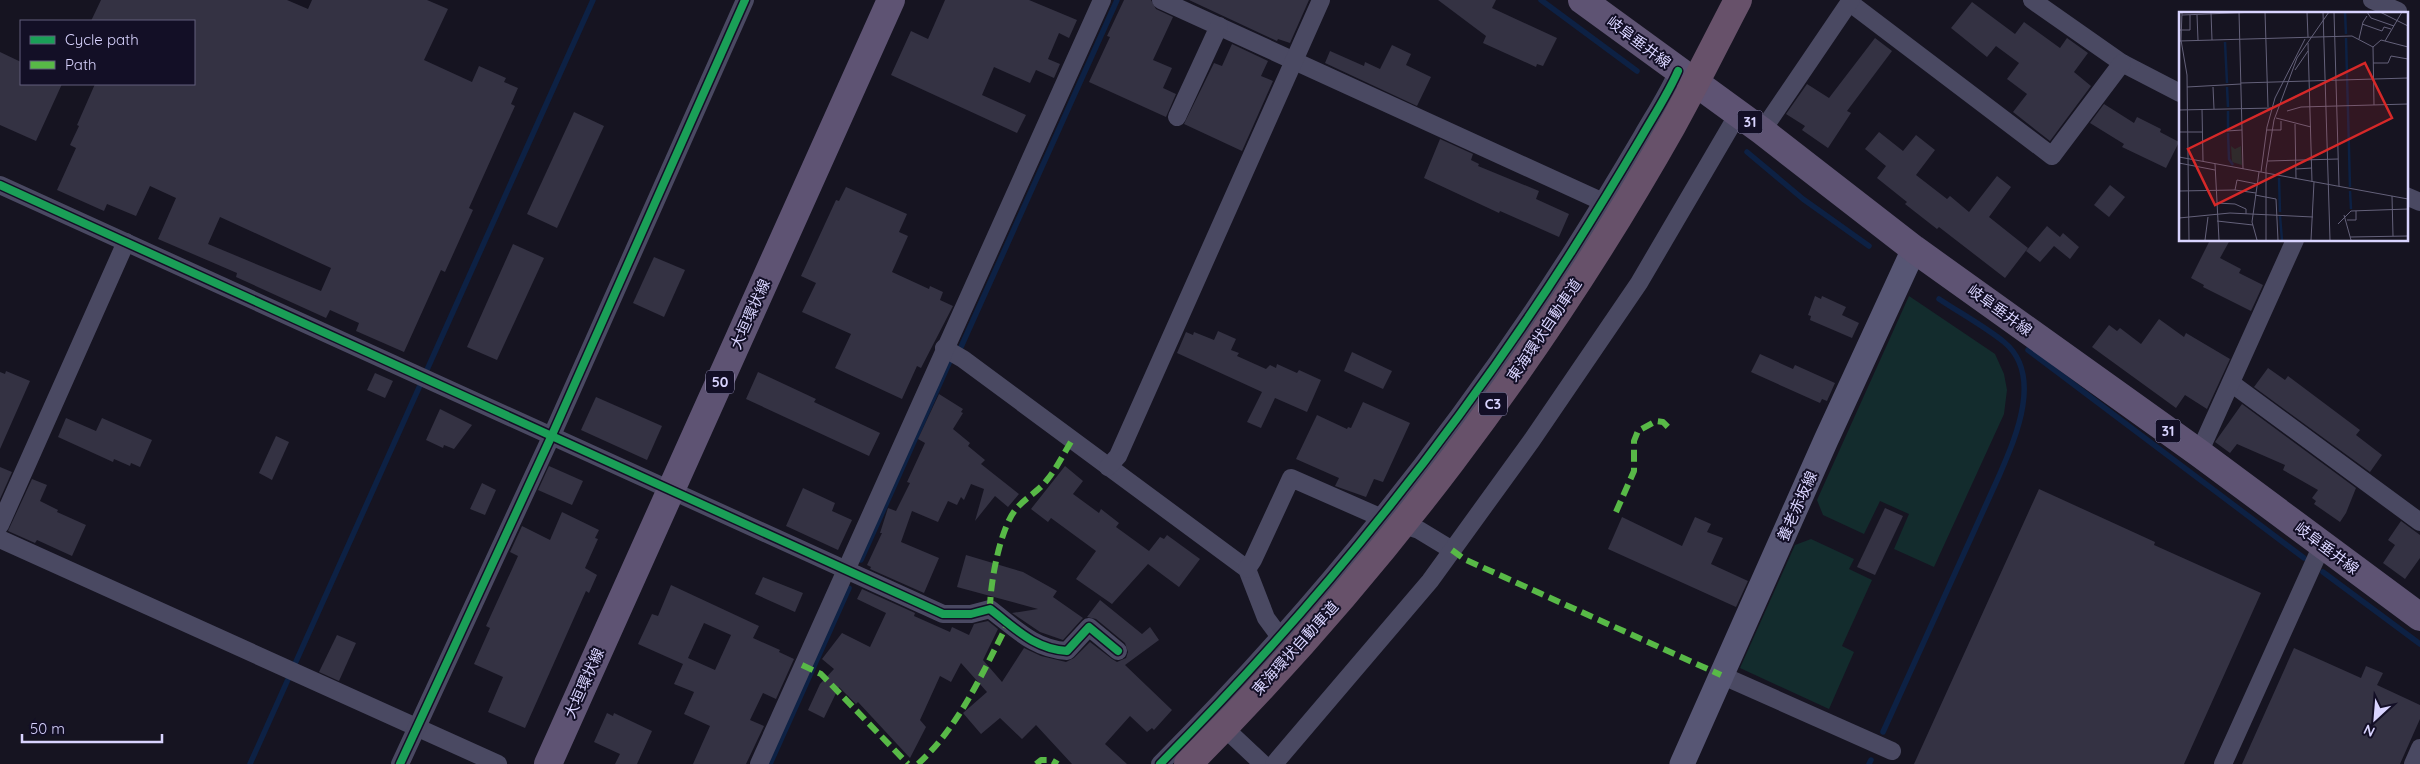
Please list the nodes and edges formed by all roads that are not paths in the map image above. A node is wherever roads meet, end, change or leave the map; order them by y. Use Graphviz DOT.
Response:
graph roads {
  1 [pos="745,0"];
  2 [pos="891,0"];
  3 [pos="1102,0"];
  4 [pos="1161,0"];
  5 [pos="1322,0"];
  6 [pos="1582,0"];
  7 [pos="1738,0"];
  8 [pos="2032,0"];
  9 [pos="2372,0"];
  10 [pos="1850,1"];
  11 [pos="2399,8"];
  12 [pos="1219,26"];
  13 [pos="1294,60"];
  14 [pos="2122,63"];
  15 [pos="1678,71"];
  16 [pos="2179,92"];
  17 [pos="1738,114"];
  18 [pos="1177,117"];
  19 [pos="1762,131"];
  20 [pos="0,185"];
  21 [pos="2408,197"];
  22 [pos="1603,202"];
  23 [pos="2420,202"];
  24 [pos="2295,241"];
  25 [pos="126,242"];
  26 [pos="1914,249"];
  27 [pos="944,348"];
  28 [pos="2231,383"];
  29 [pos="552,435"];
  30 [pos="2199,453"];
  31 [pos="1108,466"];
  32 [pos="671,491"];
  33 [pos="1382,518"];
  34 [pos="2420,522"];
  35 [pos="0,526"];
  36 [pos="0,539"];
  37 [pos="2322,545"];
  38 [pos="1452,550"];
  39 [pos="846,569"];
  40 [pos="1246,570"];
  41 [pos="2420,617"];
  42 [pos="1280,638"];
  43 [pos="1118,651"];
  44 [pos="1721,675"];
  45 [pos="1210,714"];
  46 [pos="416,727"];
  47 [pos="2420,748"];
  48 [pos="1892,751"];
  49 [pos="400,764"];
  50 [pos="498,764"];
  51 [pos="548,764"];
  52 [pos="759,764"];
  53 [pos="1160,764"];
  54 [pos="1188,764"];
  55 [pos="1263,764"];
  56 [pos="1274,764"];
  57 [pos="1682,764"];
  58 [pos="2223,764"];
  59 [pos="2413,764"];
  1 -- 29 [label="street"];
  2 -- 32 [label="main road, 大垣環状線 / 50"];
  3 -- 27 [label="street"];
  4 -- 12 [label="street"];
  5 -- 13 [label="street"];
  6 -- 15 [label="main road, 岐阜垂井線 / 31"];
  7 -- 54 [label="highway, 東海環状自動車道 / C3, bridge"];
  8 -- 14 [label="street"];
  9 -- 11 [label="street"];
  10 -- 14 [label="street"];
  10 -- 19 [label="street"];
  12 -- 13 [label="street"];
  12 -- 18 [label="street"];
  13 -- 22 [label="street"];
  13 -- 31 [label="street"];
  14 -- 16 [label="street"];
  15 -- 17 [label="main road, 岐阜垂井線 / 31"];
  15 -- 22 [label="street"];
  17 -- 19 [label="main road, 岐阜垂井線 / 31"];
  17 -- 38 [label="street"];
  19 -- 26 [label="main road, 岐阜垂井線 / 31"];
  20 -- 25 [label="street"];
  21 -- 23 [label="street"];
  22 -- 33 [label="street"];
  24 -- 28 [label="street"];
  25 -- 29 [label="street"];
  25 -- 35 [label="street"];
  26 -- 30 [label="main road, 岐阜垂井線 / 31"];
  26 -- 44 [label="main road, 養老赤坂線"];
  27 -- 31 [label="street"];
  27 -- 39 [label="street"];
  28 -- 30 [label="street"];
  28 -- 34 [label="street"];
  29 -- 32 [label="street"];
  29 -- 46 [label="street"];
  30 -- 37 [label="main road, 岐阜垂井線 / 31"];
  31 -- 40 [label="street"];
  32 -- 39 [label="street"];
  32 -- 51 [label="main road, 大垣環状線 / 50"];
  33 -- 38 [label="street"];
  33 -- 40 [label="street"];
  33 -- 42 [label="street"];
  36 -- 46 [label="street"];
  37 -- 41 [label="main road, 岐阜垂井線 / 31"];
  37 -- 58 [label="street"];
  38 -- 56 [label="street"];
  39 -- 43 [label="street"];
  39 -- 52 [label="street"];
  40 -- 42 [label="street"];
  42 -- 45 [label="street"];
  44 -- 48 [label="street"];
  44 -- 57 [label="main road, 養老赤坂線"];
  45 -- 53 [label="street"];
  45 -- 55 [label="street"];
  46 -- 49 [label="street"];
  46 -- 50 [label="street"];
  47 -- 59 [label="street"];
}
